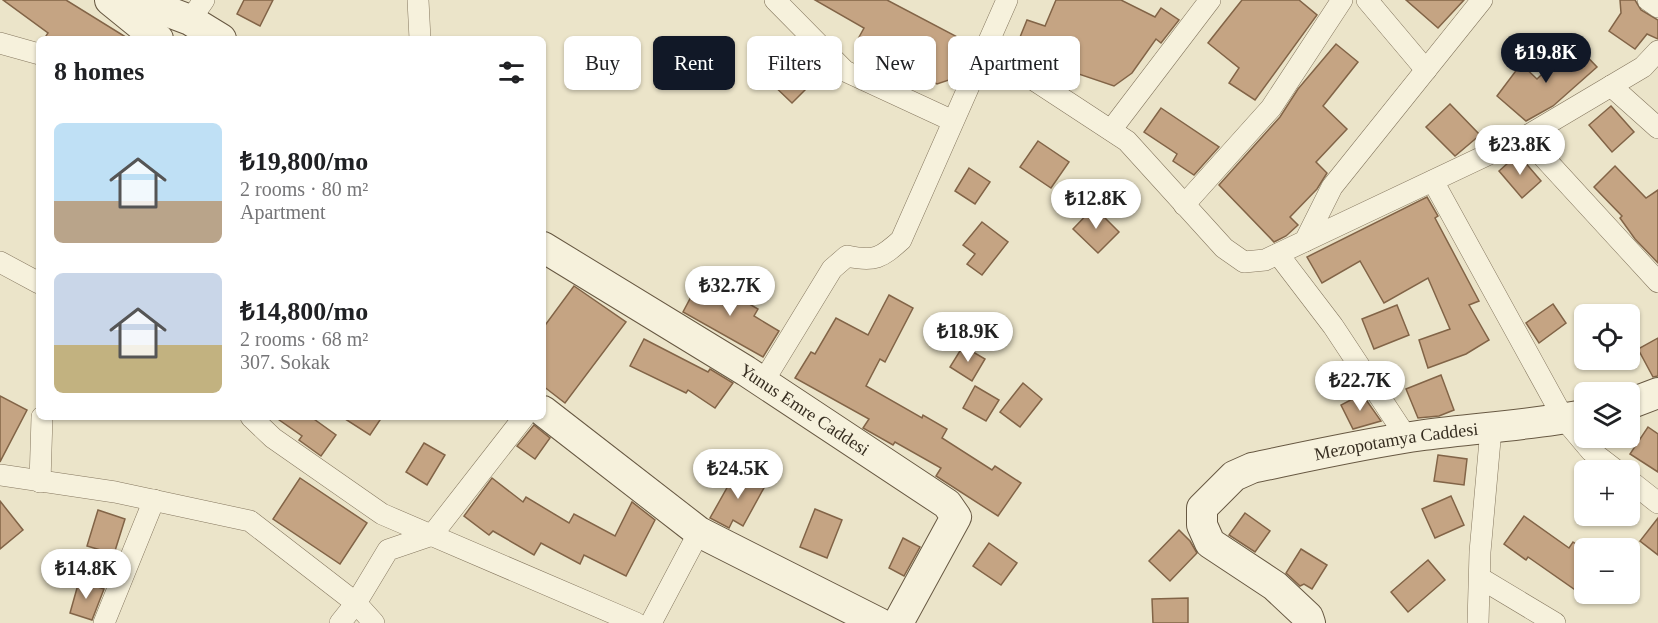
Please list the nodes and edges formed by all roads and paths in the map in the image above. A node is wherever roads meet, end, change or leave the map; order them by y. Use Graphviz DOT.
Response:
graph roads {
  1 [pos="110,0"];
  2 [pos="137,0"];
  3 [pos="418,0"];
  4 [pos="775,0"];
  5 [pos="1006,0"];
  6 [pos="1210,0"];
  7 [pos="1342,0"];
  8 [pos="1367,0"];
  9 [pos="1482,0"];
  10 [pos="1648,0"];
  11 [pos="1658,7"];
  12 [pos="197,10"];
  13 [pos="153,36"];
  14 [pos="218,36"];
  15 [pos="420,36"];
  16 [pos="990,36"];
  17 [pos="0,43"];
  18 [pos="1658,51"];
  19 [pos="36,53"];
  20 [pos="1426,70"];
  21 [pos="1611,86"];
  22 [pos="967,90"];
  23 [pos="1049,90"];
  24 [pos="953,121"];
  25 [pos="1658,128"];
  26 [pos="1111,130"];
  27 [pos="1525,137"];
  28 [pos="1433,181"];
  29 [pos="1185,205"];
  30 [pos="1305,241"];
  31 [pos="546,249"];
  32 [pos="1278,254"];
  33 [pos="0,262"];
  34 [pos="36,281"];
  35 [pos="1658,282"];
  36 [pos="763,382"];
  37 [pos="1658,393"];
  38 [pos="1640,400"];
  39 [pos="546,413"];
  40 [pos="1574,417"];
  41 [pos="42,420"];
  42 [pos="254,420"];
  43 [pos="522,420"];
  44 [pos="1491,429"];
  45 [pos="1407,438"];
  46 [pos="1590,448"];
  47 [pos="1603,460"];
  48 [pos="0,475"];
  49 [pos="40,482"];
  50 [pos="1640,489"];
  51 [pos="154,500"];
  52 [pos="1658,503"];
  53 [pos="699,532"];
  54 [pos="432,535"];
  55 [pos="1480,578"];
  56 [pos="356,603"];
  57 [pos="105,623"];
  58 [pos="340,623"];
  59 [pos="374,623"];
  60 [pos="636,623"];
  61 [pos="651,623"];
  62 [pos="879,623"];
  63 [pos="898,623"];
  64 [pos="1310,623"];
  65 [pos="1478,623"];
  66 [pos="1555,623"];
  1 -- 13 [label="street"];
  2 -- 12 [label="street"];
  3 -- 15 [label="street"];
  4 -- 24 [label="street"];
  5 -- 16 [label="street"];
  6 -- 26 [label="street"];
  7 -- 29 [label="street"];
  8 -- 20 [label="street"];
  9 -- 20 [label="street"];
  10 -- 11 [label="street"];
  12 -- 14 [label="street"];
  17 -- 19 [label="street"];
  18 -- 21 [label="street"];
  20 -- 30 [label="street"];
  21 -- 25 [label="street"];
  21 -- 27 [label="street"];
  22 -- 24 [label="street"];
  23 -- 26 [label="street"];
  24 -- 36 [label="street"];
  26 -- 29 [label="street"];
  27 -- 28 [label="street"];
  27 -- 35 [label="street"];
  28 -- 30 [label="street"];
  28 -- 40 [label="street"];
  29 -- 32 [label="street"];
  30 -- 32 [label="street"];
  31 -- 36 [label="street, Yunus Emre Caddesi"];
  32 -- 45 [label="street"];
  33 -- 34 [label="street"];
  36 -- 63 [label="street, Yunus Emre Caddesi"];
  37 -- 38 [label="street"];
  39 -- 53 [label="street"];
  40 -- 44 [label="street, Mezopotamya Caddesi"];
  41 -- 49 [label="street"];
  42 -- 54 [label="street"];
  43 -- 54 [label="street"];
  44 -- 45 [label="street, Mezopotamya Caddesi"];
  44 -- 55 [label="street"];
  45 -- 64 [label="street, Mezopotamya Caddesi"];
  46 -- 47 [label="street"];
  48 -- 49 [label="street"];
  49 -- 51 [label="street"];
  50 -- 52 [label="street"];
  51 -- 56 [label="street"];
  51 -- 57 [label="street"];
  53 -- 61 [label="street"];
  53 -- 62 [label="street"];
  54 -- 56 [label="street"];
  54 -- 60 [label="street"];
  55 -- 65 [label="street"];
  55 -- 66 [label="street"];
  56 -- 58 [label="street"];
  56 -- 59 [label="street"];
}
